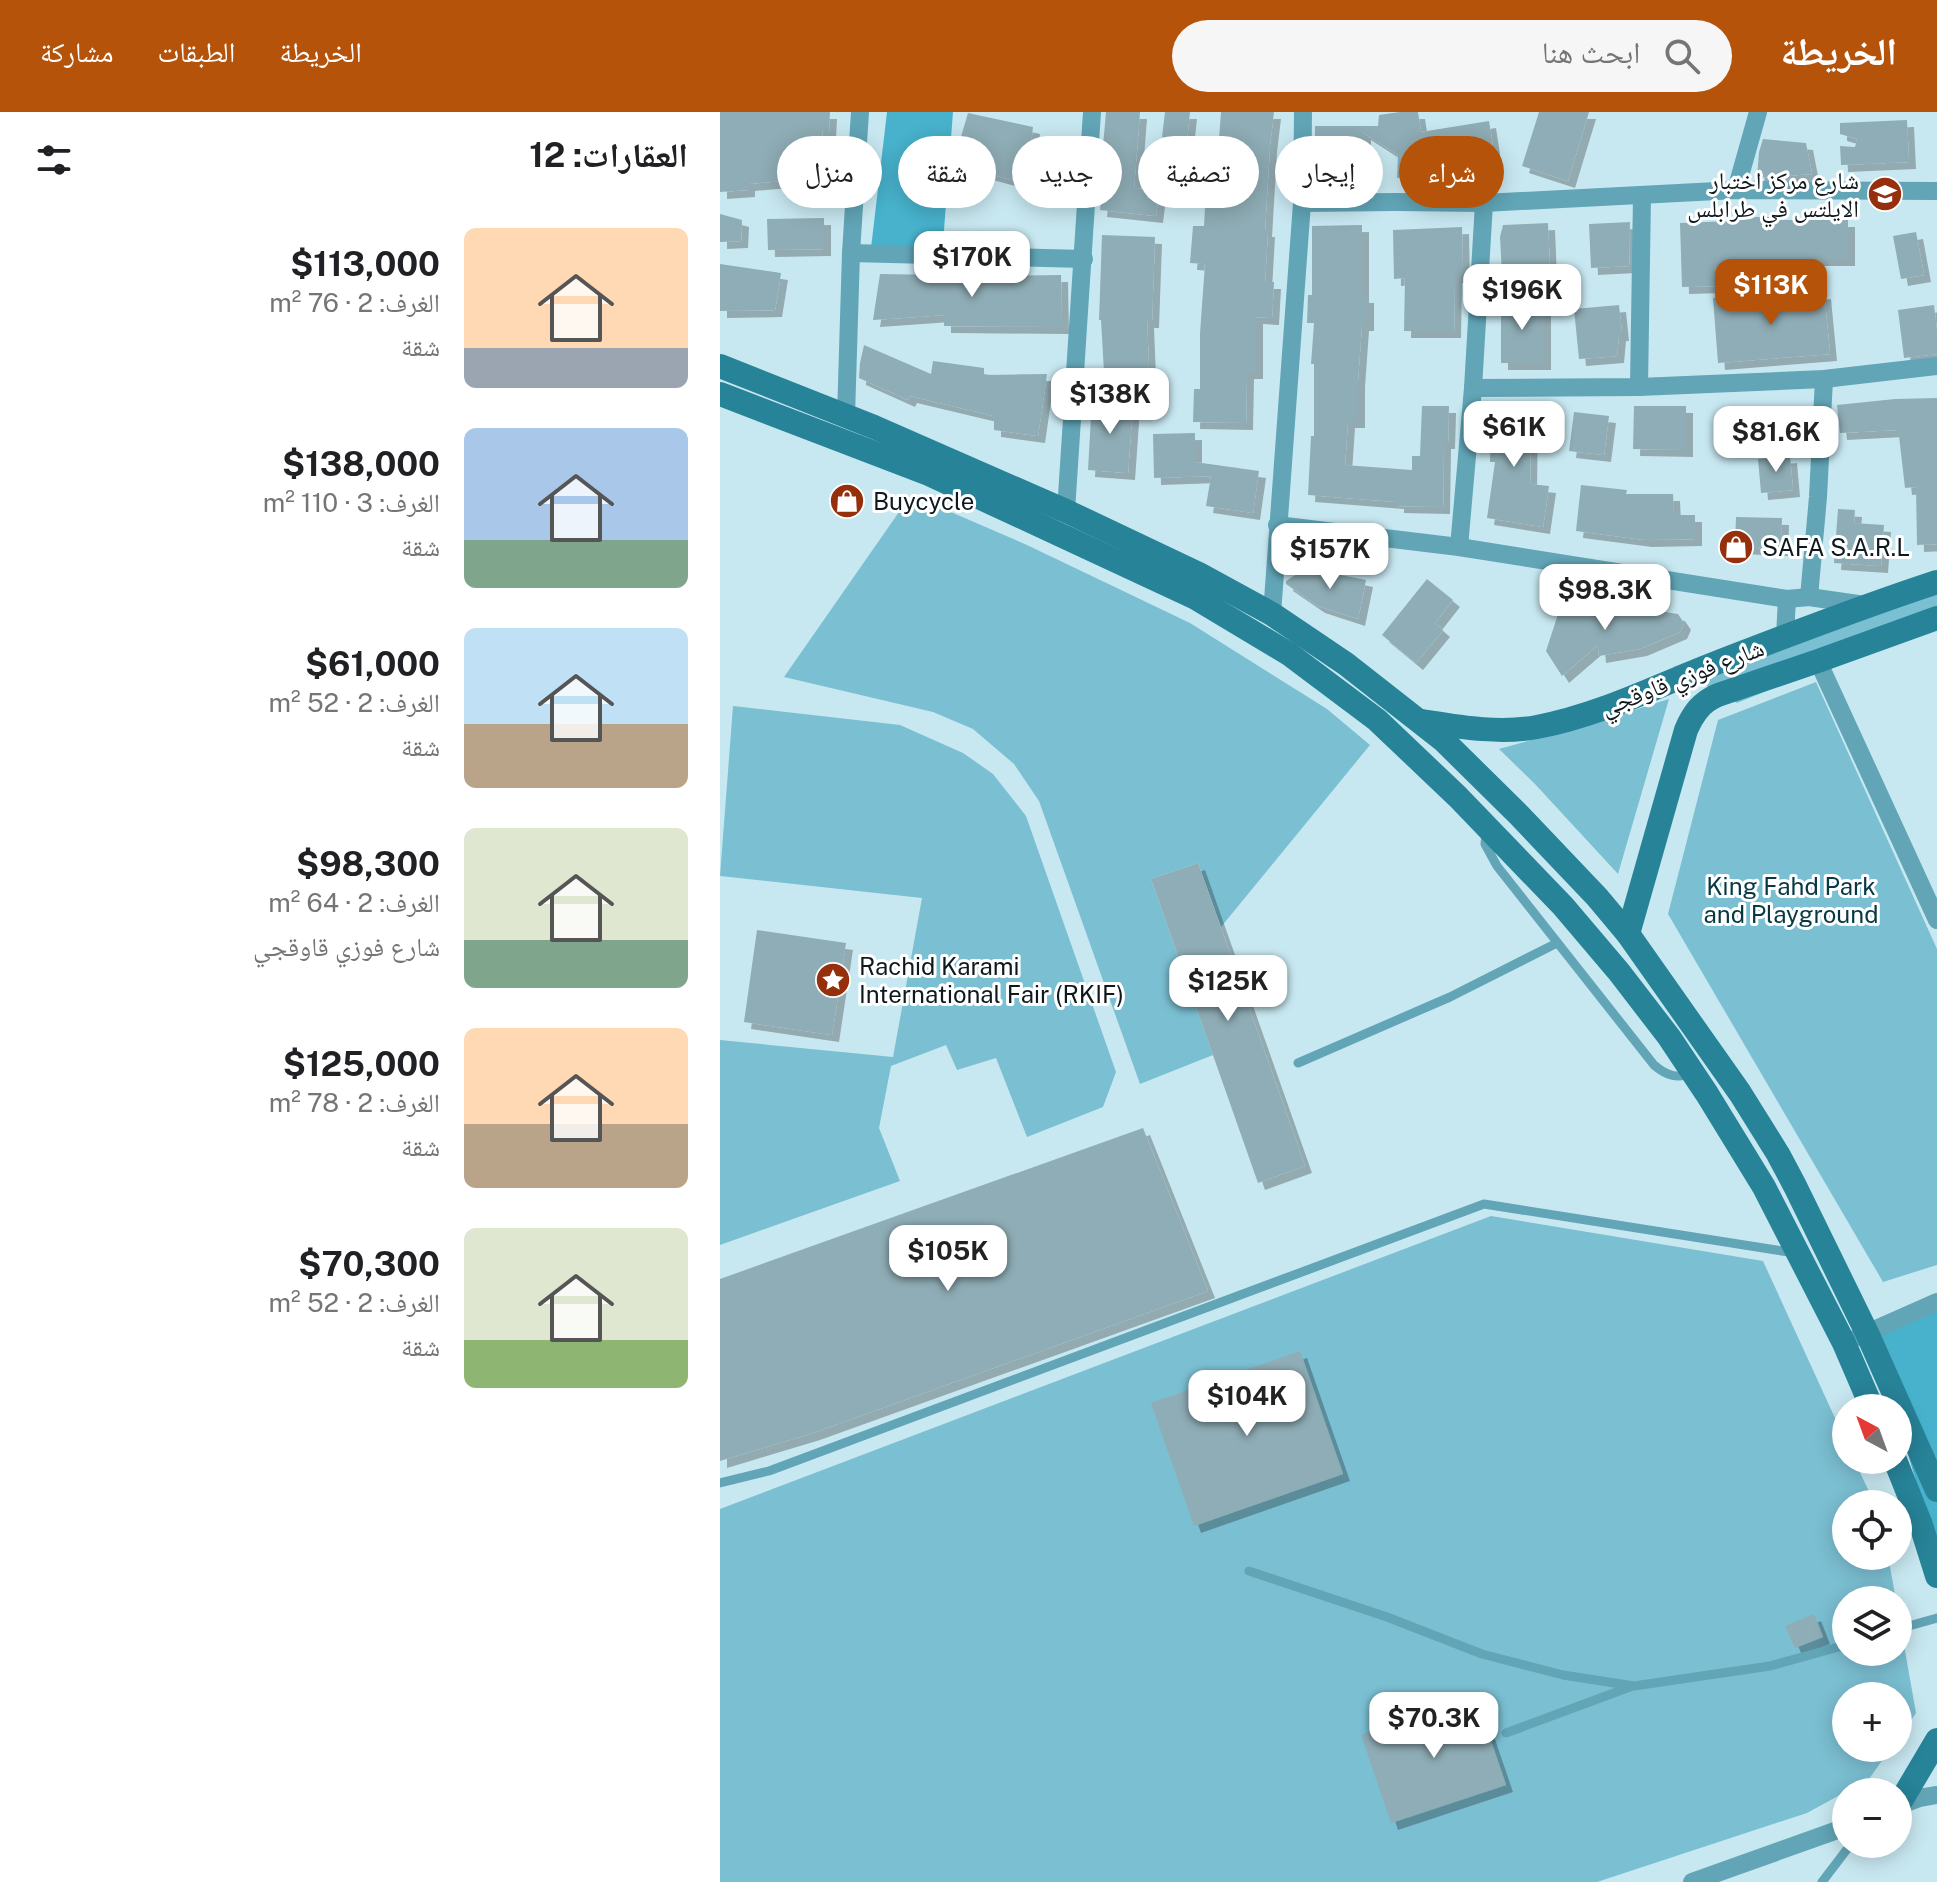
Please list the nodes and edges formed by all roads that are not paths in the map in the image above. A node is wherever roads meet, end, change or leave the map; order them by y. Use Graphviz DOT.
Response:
graph roads {
  1 [pos="860,112"];
  2 [pos="1092,112"];
  3 [pos="1303,112"];
  4 [pos="1758,112"];
  5 [pos="1303,136"];
  6 [pos="1736,190"];
  7 [pos="1937,191"];
  8 [pos="1642,196"];
  9 [pos="1504,202"];
  10 [pos="1302,208"];
  11 [pos="1484,208"];
  12 [pos="851,253"];
  13 [pos="1084,259"];
  14 [pos="720,366"];
  15 [pos="1937,366"];
  16 [pos="1824,379"];
  17 [pos="1639,387"];
  18 [pos="1473,388"];
  19 [pos="720,394"];
  20 [pos="846,416"];
  21 [pos="1066,511"];
  22 [pos="1277,525"];
  23 [pos="1459,547"];
  24 [pos="1937,582"];
  25 [pos="1809,597"];
  26 [pos="1787,599"];
  27 [pos="1867,606"];
  28 [pos="1272,614"];
  29 [pos="1931,623"];
  30 [pos="1785,636"];
  31 [pos="1818,661"];
  32 [pos="1695,671"];
  33 [pos="1708,699"];
  34 [pos="1419,720"];
  35 [pos="1486,825"];
  36 [pos="1937,920"];
  37 [pos="1628,934"];
  38 [pos="1557,943"];
  39 [pos="1715,1057"];
  40 [pos="1298,1063"];
  41 [pos="1693,1073"];
  42 [pos="1799,1254"];
  43 [pos="1937,1302"];
  44 [pos="1867,1333"];
  45 [pos="1844,1343"];
  46 [pos="1866,1394"];
  47 [pos="1901,1474"];
  48 [pos="720,1483"];
  49 [pos="1937,1490"];
  50 [pos="1249,1571"];
  51 [pos="1937,1576"];
  52 [pos="1937,1618"];
  53 [pos="1912,1625"];
  54 [pos="1832,1649"];
  55 [pos="1634,1686"];
  56 [pos="1506,1733"];
  57 [pos="1937,1740"];
  58 [pos="1912,1782"];
  59 [pos="1937,1795"];
  60 [pos="1912,1801"];
  61 [pos="1832,1832"];
  62 [pos="1840,1858"];
  63 [pos="1692,1882"];
  64 [pos="1822,1882"];
  1 -- 12 [label="street"];
  2 -- 13 [label="street"];
  3 -- 5 [label="street"];
  4 -- 6 [label="street"];
  6 -- 7 [label="street"];
  6 -- 8 [label="street"];
  8 -- 9 [label="street"];
  8 -- 17 [label="street"];
  10 -- 22 [label="street"];
  11 -- 18 [label="street"];
  12 -- 13 [label="street"];
  12 -- 20 [label="street"];
  13 -- 21 [label="street"];
  14 -- 20 [label="street"];
  15 -- 16 [label="street"];
  16 -- 17 [label="street"];
  16 -- 25 [label="street"];
  17 -- 18 [label="street"];
  18 -- 23 [label="street"];
  19 -- 35 [label="street"];
  20 -- 21 [label="street"];
  21 -- 28 [label="street"];
  22 -- 23 [label="street"];
  22 -- 28 [label="street"];
  23 -- 26 [label="street"];
  24 -- 27 [label="street, شارع فوزي قاوقجي"];
  25 -- 26 [label="street"];
  25 -- 27 [label="street"];
  26 -- 30 [label="street"];
  27 -- 30 [label="street, شارع فوزي قاوقجي"];
  28 -- 34 [label="street"];
  29 -- 31 [label="street, شارع فوزي قاوقجي"];
  30 -- 32 [label="street, شارع فوزي قاوقجي"];
  31 -- 33 [label="street, شارع فوزي قاوقجي"];
  31 -- 36 [label="street"];
  32 -- 33 [label="street"];
  32 -- 34 [label="street, شارع فوزي قاوقجي"];
  33 -- 37 [label="street, شارع فوزي قاوقجي"];
  34 -- 37 [label="street"];
  35 -- 38 [label="lane"];
  35 -- 41 [label="street"];
  37 -- 39 [label="street"];
  38 -- 40 [label="lane"];
  38 -- 41 [label="lane"];
  39 -- 41 [label="lane"];
  39 -- 44 [label="street"];
  41 -- 42 [label="street"];
  42 -- 45 [label="street"];
  42 -- 48 [label="lane"];
  43 -- 44 [label="street"];
  44 -- 45 [label="street"];
  44 -- 49 [label="street"];
  45 -- 46 [label="street"];
  47 -- 51 [label="street"];
  50 -- 55 [label="lane"];
  52 -- 53 [label="lane"];
  54 -- 55 [label="lane"];
  55 -- 56 [label="lane"];
  57 -- 58 [label="street"];
  59 -- 60 [label="street"];
  61 -- 63 [label="street"];
  62 -- 64 [label="lane"];
}
